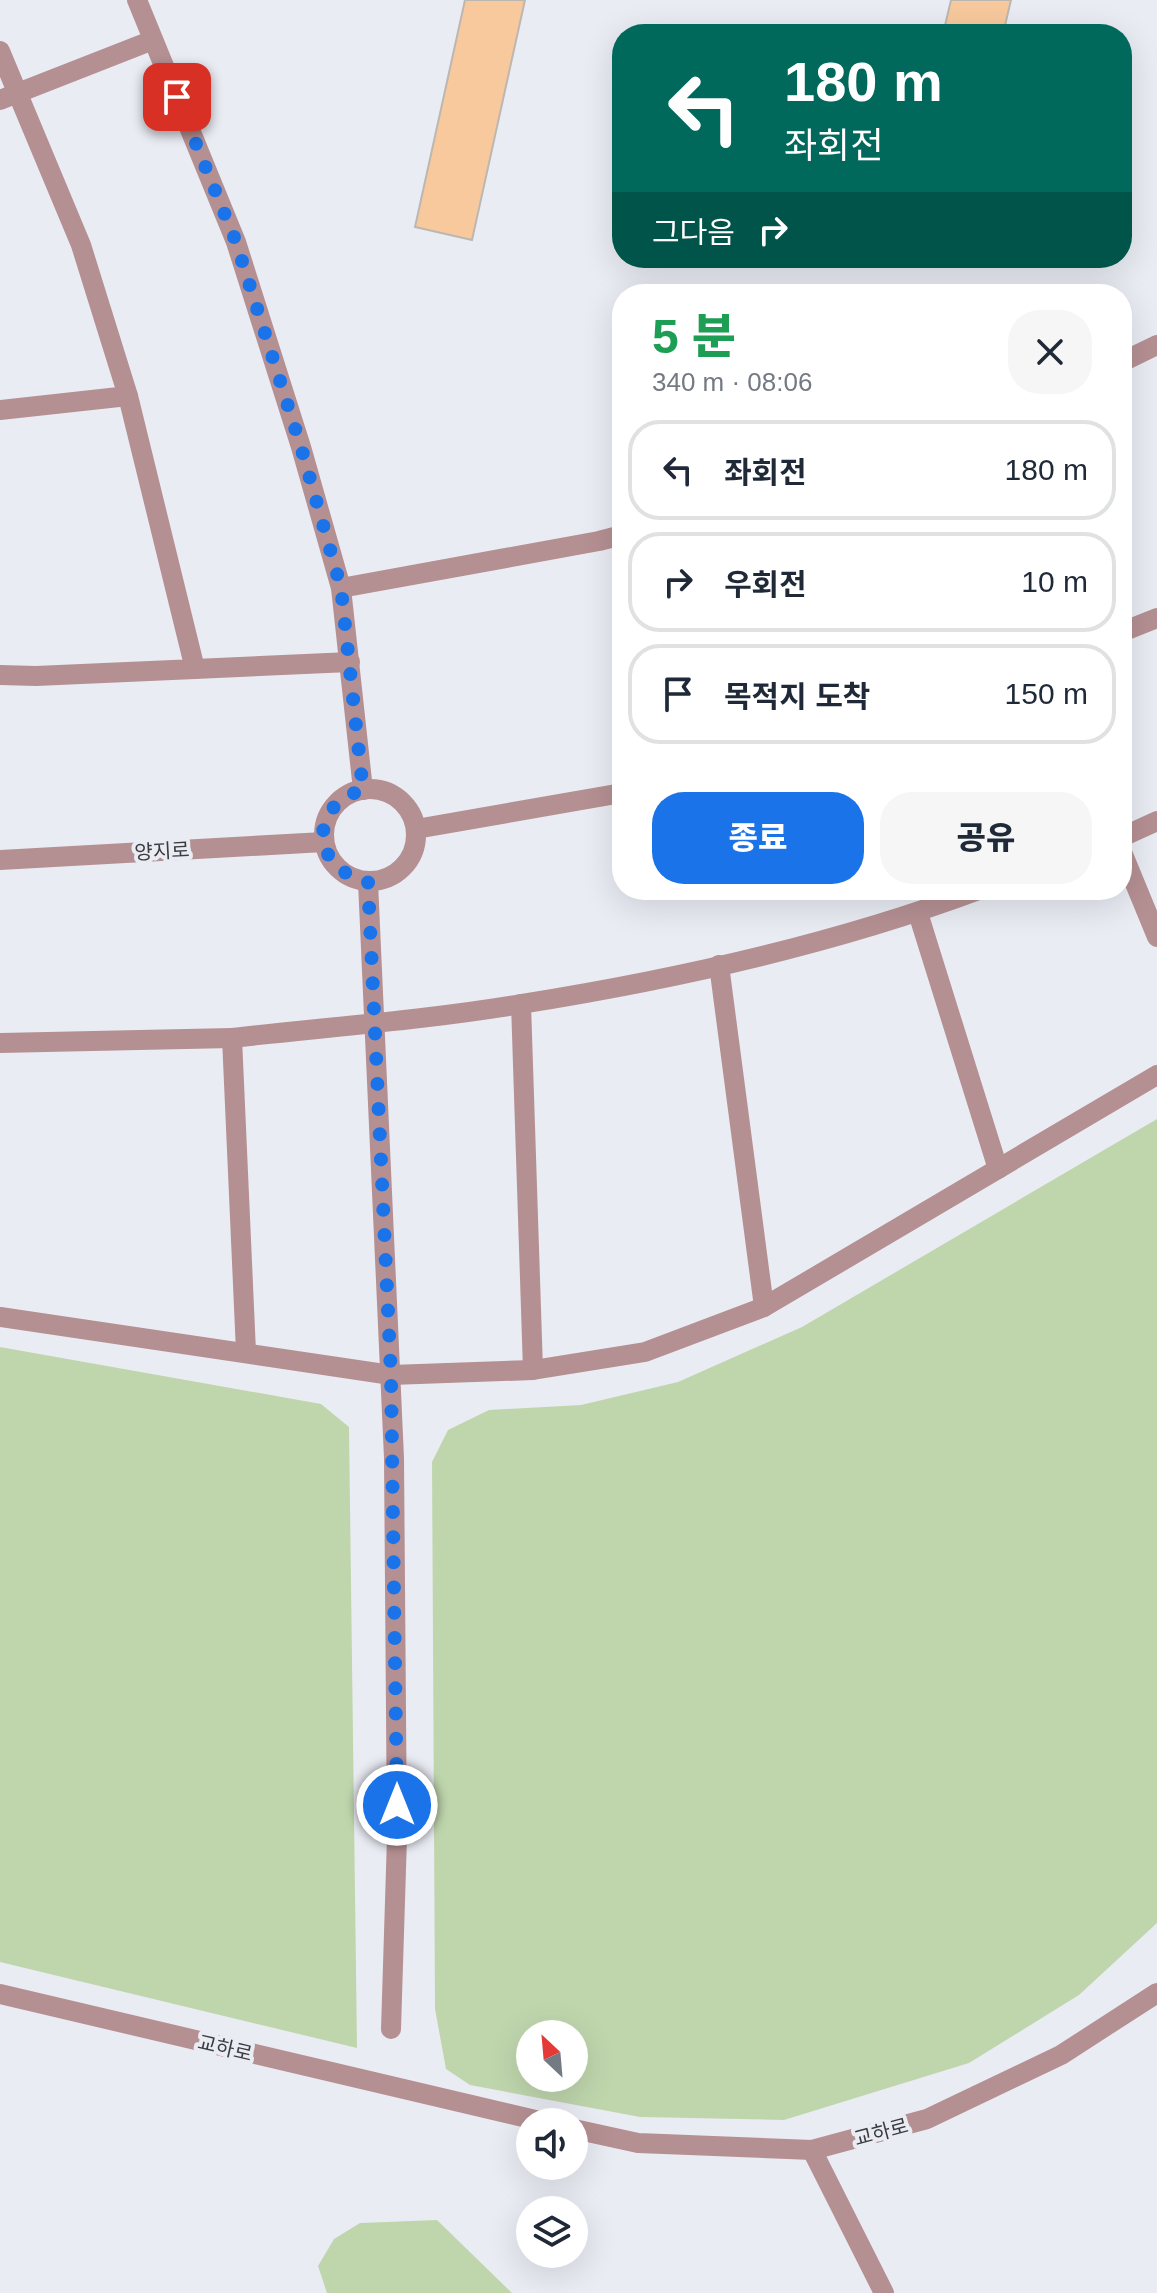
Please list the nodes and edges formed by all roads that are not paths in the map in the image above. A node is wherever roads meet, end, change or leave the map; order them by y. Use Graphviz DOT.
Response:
graph roads {
  1 [pos="137,0"];
  2 [pos="153,40"];
  3 [pos="0,51"];
  4 [pos="9,97"];
  5 [pos="1157,345"];
  6 [pos="1132,357"];
  7 [pos="128,396"];
  8 [pos="0,410"];
  9 [pos="612,537"];
  10 [pos="341,588"];
  11 [pos="1157,618"];
  12 [pos="1132,628"];
  13 [pos="350,662"];
  14 [pos="195,669"];
  15 [pos="0,675"];
  16 [pos="363,790"];
  17 [pos="612,795"];
  18 [pos="1157,821"];
  19 [pos="416,829"];
  20 [pos="1132,832"];
  21 [pos="324,842"];
  22 [pos="0,860"];
  23 [pos="1132,876"];
  24 [pos="368,882"];
  25 [pos="952,900"];
  26 [pos="918,913"];
  27 [pos="1157,937"];
  28 [pos="719,965"];
  29 [pos="521,1004"];
  30 [pos="376,1021"];
  31 [pos="232,1038"];
  32 [pos="0,1043"];
  33 [pos="1157,1075"];
  34 [pos="998,1169"];
  35 [pos="764,1307"];
  36 [pos="0,1317"];
  37 [pos="246,1352"];
  38 [pos="533,1370"];
  39 [pos="391,1375"];
  40 [pos="1157,1993"];
  41 [pos="0,1994"];
  42 [pos="391,2029"];
  43 [pos="516,2115"];
  44 [pos="588,2132"];
  45 [pos="812,2150"];
  46 [pos="884,2293"];
  1 -- 2 [label="street"];
  2 -- 4 [label="street"];
  2 -- 10 [label="street"];
  3 -- 4 [label="street"];
  4 -- 7 [label="street"];
  5 -- 6 [label="street"];
  7 -- 8 [label="street"];
  7 -- 14 [label="street"];
  9 -- 10 [label="street"];
  10 -- 13 [label="street"];
  11 -- 12 [label="street"];
  13 -- 14 [label="street"];
  13 -- 16 [label="street"];
  14 -- 15 [label="street"];
  16 -- 19 [label="street"];
  16 -- 21 [label="street"];
  17 -- 19 [label="street"];
  18 -- 20 [label="street"];
  19 -- 24 [label="street"];
  21 -- 22 [label="street, 양지로"];
  21 -- 24 [label="street"];
  23 -- 27 [label="street"];
  24 -- 30 [label="street"];
  25 -- 26 [label="street"];
  26 -- 28 [label="street"];
  26 -- 34 [label="street"];
  28 -- 29 [label="street"];
  28 -- 35 [label="street"];
  29 -- 30 [label="street"];
  29 -- 38 [label="street"];
  30 -- 31 [label="street"];
  30 -- 39 [label="street"];
  31 -- 32 [label="street"];
  31 -- 37 [label="street"];
  33 -- 34 [label="street"];
  34 -- 35 [label="street"];
  35 -- 38 [label="street"];
  36 -- 37 [label="street"];
  37 -- 39 [label="street"];
  38 -- 39 [label="street"];
  39 -- 42 [label="street"];
  40 -- 45 [label="street, 교하로"];
  41 -- 43 [label="street, 교하로"];
  44 -- 45 [label="street, 교하로"];
  45 -- 46 [label="street"];
}
